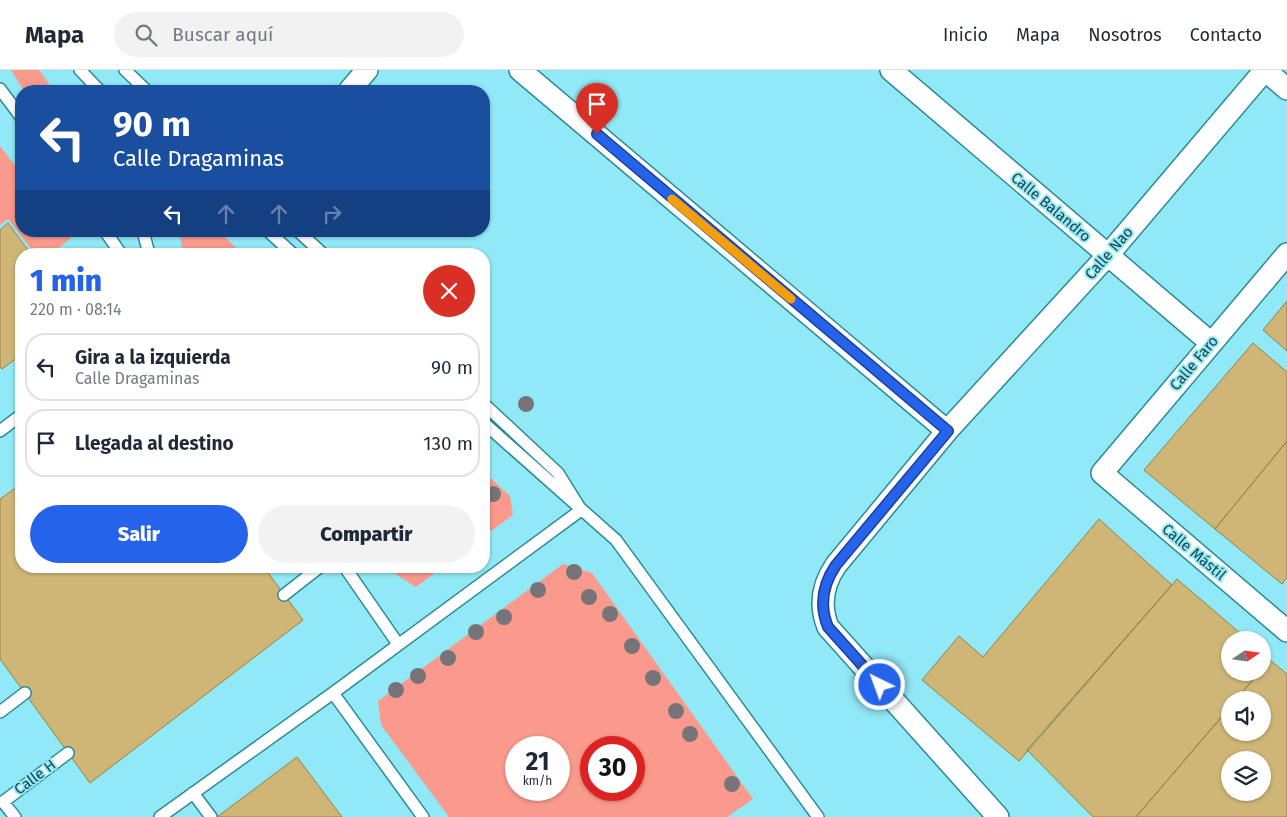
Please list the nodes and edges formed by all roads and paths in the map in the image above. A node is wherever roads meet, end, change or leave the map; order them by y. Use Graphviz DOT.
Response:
graph roads {
  1 [pos="80,70"];
  2 [pos="90,70"];
  3 [pos="125,70"];
  4 [pos="367,70"];
  5 [pos="520,70"];
  6 [pos="891,70"];
  7 [pos="1265,70"];
  8 [pos="94,85"];
  9 [pos="100,85"];
  10 [pos="141,85"];
  11 [pos="354,85"];
  12 [pos="0,88"];
  13 [pos="1287,89"];
  14 [pos="15,109"];
  15 [pos="109,237"];
  16 [pos="275,237"];
  17 [pos="304,237"];
  18 [pos="117,248"];
  19 [pos="286,248"];
  20 [pos="316,248"];
  21 [pos="1287,254"];
  22 [pos="1108,255"];
  23 [pos="1211,343"];
  24 [pos="490,410"];
  25 [pos="15,420"];
  26 [pos="490,428"];
  27 [pos="0,431"];
  28 [pos="948,431"];
  29 [pos="1102,473"];
  30 [pos="581,510"];
  31 [pos="312,573"];
  32 [pos="349,573"];
  33 [pos="284,595"];
  34 [pos="1287,630"];
  35 [pos="398,644"];
  36 [pos="25,693"];
  37 [pos="333,693"];
  38 [pos="0,712"];
  39 [pos="68,752"];
  40 [pos="193,793"];
  41 [pos="1,800"];
  42 [pos="15,817"];
  43 [pos="160,817"];
  44 [pos="211,817"];
  45 [pos="423,817"];
  46 [pos="818,817"];
  47 [pos="998,817"];
  1 -- 8 [label="lane"];
  2 -- 9 [label="lane"];
  3 -- 10 [label="lane"];
  4 -- 11 [label="street"];
  5 -- 28 [label="street"];
  6 -- 22 [label="street, Calle Balandro"];
  7 -- 13 [label="street"];
  7 -- 22 [label="street, Calle Nao"];
  12 -- 14 [label="lane"];
  15 -- 18 [label="lane"];
  16 -- 19 [label="lane"];
  17 -- 20 [label="lane"];
  21 -- 23 [label="street, Calle Faro"];
  22 -- 23 [label="street, Calle Balandro"];
  22 -- 28 [label="street, Calle Nao"];
  23 -- 29 [label="street, Calle Faro"];
  24 -- 30 [label="lane"];
  25 -- 27 [label="lane"];
  26 -- 30 [label="lane"];
  28 -- 47 [label="street, Calle Nao"];
  29 -- 34 [label="street, Calle Mástil"];
  30 -- 35 [label="lane"];
  30 -- 46 [label="lane"];
  31 -- 33 [label="lane"];
  32 -- 35 [label="lane"];
  35 -- 37 [label="lane"];
  36 -- 38 [label="lane"];
  37 -- 40 [label="lane"];
  37 -- 45 [label="lane"];
  39 -- 41 [label="lane, Calle H"];
  40 -- 43 [label="lane"];
  40 -- 44 [label="lane"];
  41 -- 42 [label="lane, Calle H"];
}
